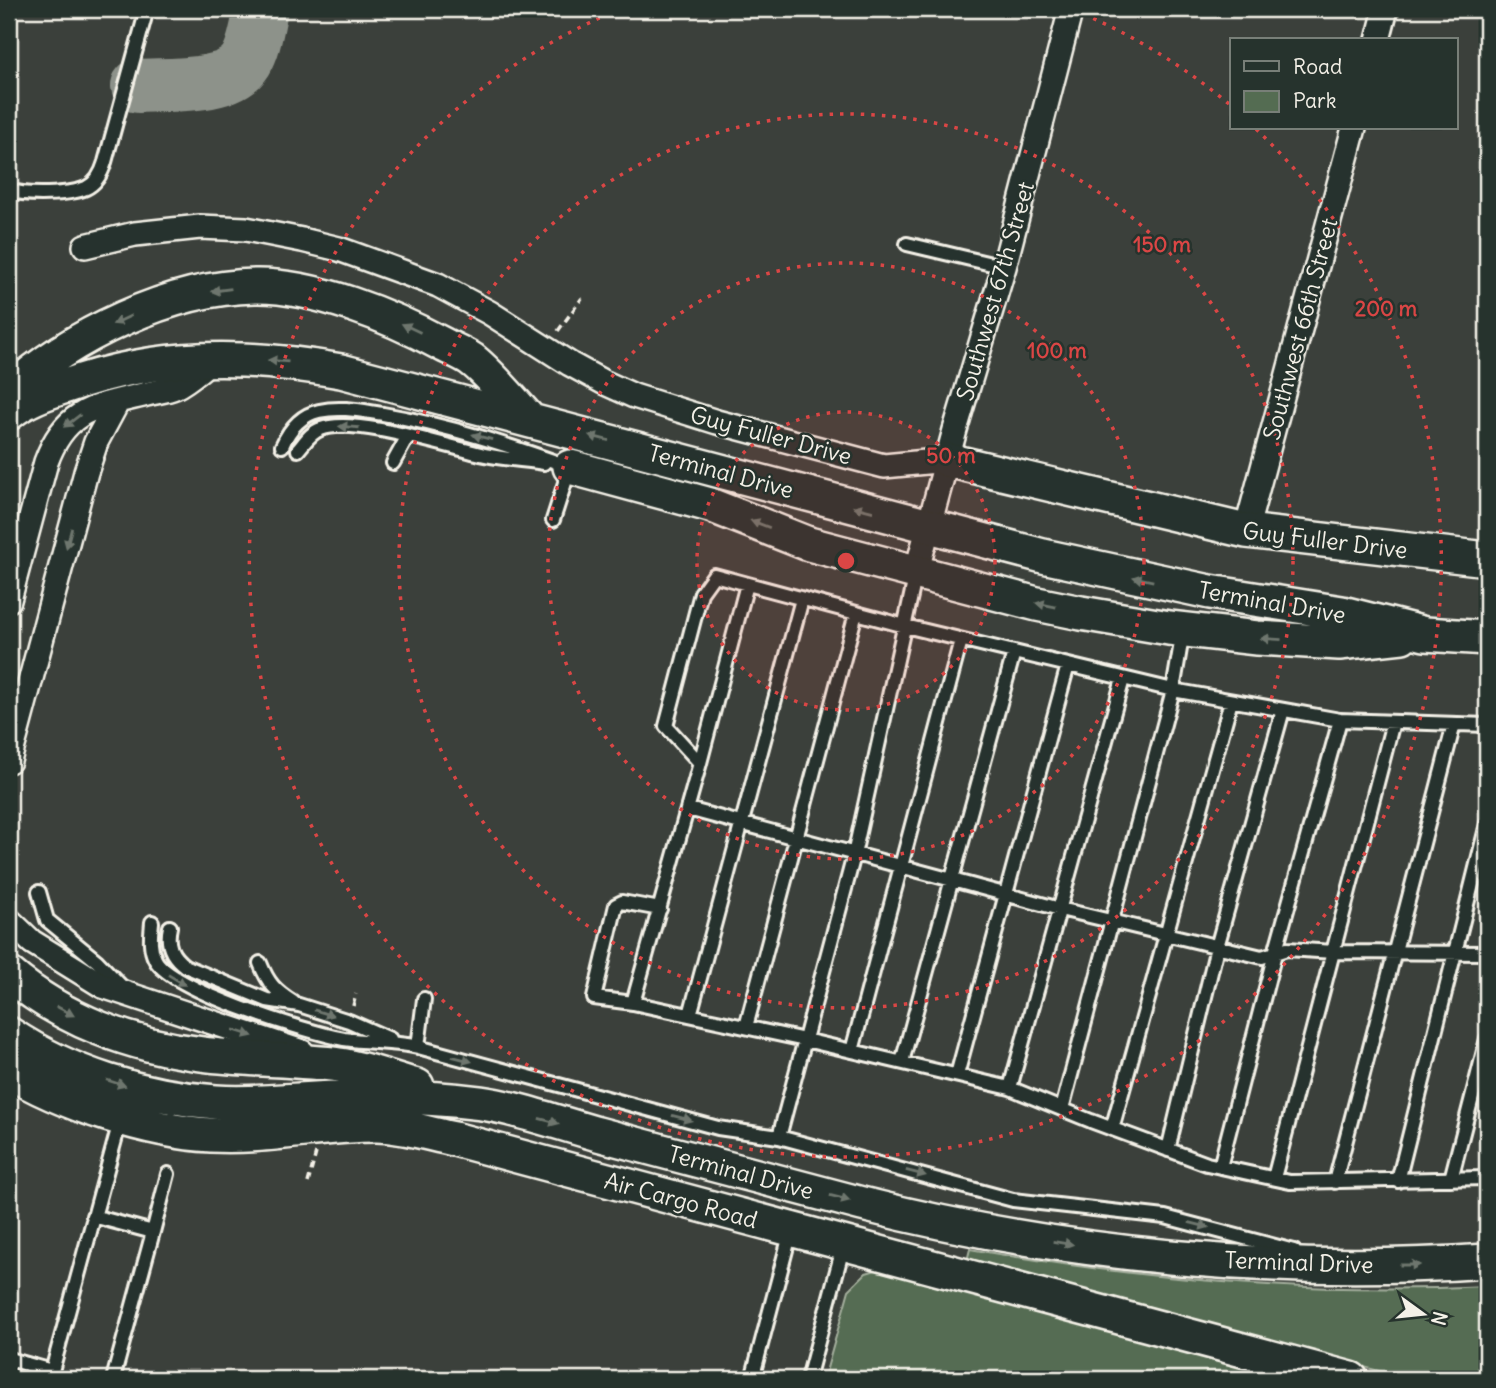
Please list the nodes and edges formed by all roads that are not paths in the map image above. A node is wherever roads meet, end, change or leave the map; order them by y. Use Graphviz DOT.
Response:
graph roads {
  1 [pos="147,9"];
  2 [pos="1071,9"];
  3 [pos="1387,9"];
  4 [pos="1379,38"];
  5 [pos="1353,130"];
  6 [pos="9,190"];
  7 [pos="907,244"];
  8 [pos="85,246"];
  9 [pos="1004,267"];
  10 [pos="214,358"];
  11 [pos="9,392"];
  12 [pos="118,401"];
  13 [pos="9,413"];
  14 [pos="530,420"];
  15 [pos="408,436"];
  16 [pos="282,446"];
  17 [pos="298,450"];
  18 [pos="665,456"];
  19 [pos="947,460"];
  20 [pos="393,463"];
  21 [pos="570,467"];
  22 [pos="656,490"];
  23 [pos="553,520"];
  24 [pos="929,527"];
  25 [pos="1246,531"];
  26 [pos="1487,559"];
  27 [pos="916,573"];
  28 [pos="747,584"];
  29 [pos="802,599"];
  30 [pos="9,600"];
  31 [pos="856,613"];
  32 [pos="905,626"];
  33 [pos="1184,630"];
  34 [pos="1425,634"];
  35 [pos="1487,638"];
  36 [pos="961,639"];
  37 [pos="1014,652"];
  38 [pos="1068,665"];
  39 [pos="1124,678"];
  40 [pos="1173,690"];
  41 [pos="1231,701"];
  42 [pos="1283,710"];
  43 [pos="1340,720"];
  44 [pos="1393,722"];
  45 [pos="1454,724"];
  46 [pos="1487,725"];
  47 [pos="9,761"];
  48 [pos="700,763"];
  49 [pos="688,809"];
  50 [pos="742,824"];
  51 [pos="1487,824"];
  52 [pos="797,839"];
  53 [pos="854,855"];
  54 [pos="900,867"];
  55 [pos="952,881"];
  56 [pos="39,892"];
  57 [pos="1006,895"];
  58 [pos="660,909"];
  59 [pos="1060,909"];
  60 [pos="9,920"];
  61 [pos="152,922"];
  62 [pos="1111,922"];
  63 [pos="170,927"];
  64 [pos="1167,936"];
  65 [pos="1217,947"];
  66 [pos="1334,952"];
  67 [pos="1275,953"];
  68 [pos="1394,953"];
  69 [pos="1456,953"];
  70 [pos="1487,953"];
  71 [pos="260,963"];
  72 [pos="9,974"];
  73 [pos="132,997"];
  74 [pos="424,999"];
  75 [pos="633,1003"];
  76 [pos="299,1005"];
  77 [pos="690,1015"];
  78 [pos="746,1027"];
  79 [pos="9,1034"];
  80 [pos="805,1040"];
  81 [pos="1487,1040"];
  82 [pos="396,1042"];
  83 [pos="418,1047"];
  84 [pos="852,1051"];
  85 [pos="902,1062"];
  86 [pos="342,1065"];
  87 [pos="9,1071"];
  88 [pos="957,1076"];
  89 [pos="1010,1088"];
  90 [pos="484,1104"];
  91 [pos="1062,1109"];
  92 [pos="121,1118"];
  93 [pos="1112,1129"];
  94 [pos="779,1137"];
  95 [pos="1168,1150"];
  96 [pos="1220,1167"];
  97 [pos="168,1174"];
  98 [pos="1274,1178"];
  99 [pos="1487,1178"];
  100 [pos="1451,1179"];
  101 [pos="1398,1181"];
  102 [pos="1335,1182"];
  103 [pos="93,1216"];
  104 [pos="792,1230"];
  105 [pos="153,1232"];
  106 [pos="844,1244"];
  107 [pos="1487,1261"];
  108 [pos="1342,1265"];
  109 [pos="9,1359"];
  110 [pos="113,1379"];
  111 [pos="752,1379"];
  112 [pos="808,1379"];
  113 [pos="1351,1379"];
  1 -- 6 [label="lane"];
  2 -- 9 [label="street, Southwest 67th Street"];
  3 -- 4 [label="street"];
  5 -- 25 [label="street, Southwest 66th Street"];
  7 -- 9 [label="lane"];
  8 -- 19 [label="street, Guy Fuller Drive"];
  9 -- 19 [label="street, Southwest 67th Street"];
  10 -- 12 [label="street"];
  10 -- 13 [label="main road, Terminal Drive"];
  14 -- 10 [label="main road, Terminal Drive, one-way"];
  14 -- 11 [label="main road, one-way"];
  12 -- 30 [label="street, one-way"];
  12 -- 47 [label="street, one-way"];
  18 -- 14 [label="main road, Terminal Drive, one-way"];
  15 -- 17 [label="lane, one-way"];
  15 -- 20 [label="lane"];
  15 -- 21 [label="lane"];
  21 -- 16 [label="lane, one-way"];
  18 -- 22 [label="main road"];
  24 -- 18 [label="main road, Terminal Drive, one-way"];
  19 -- 24 [label="street, Southwest 67th Street"];
  19 -- 25 [label="main road, Guy Fuller Drive"];
  21 -- 22 [label="main road"];
  21 -- 23 [label="lane"];
  27 -- 22 [label="main road, one-way"];
  24 -- 27 [label="street, Southwest 67th Street"];
  34 -- 24 [label="main road, Terminal Drive, one-way"];
  25 -- 26 [label="main road, Guy Fuller Drive"];
  27 -- 32 [label="lane"];
  33 -- 27 [label="main road, one-way"];
  28 -- 29 [label="lane"];
  28 -- 48 [label="lane"];
  28 -- 48 [label="lane"];
  29 -- 31 [label="lane"];
  29 -- 50 [label="lane"];
  31 -- 32 [label="lane"];
  31 -- 52 [label="lane"];
  32 -- 36 [label="lane"];
  32 -- 53 [label="lane"];
  34 -- 33 [label="main road, one-way"];
  33 -- 40 [label="lane"];
  34 -- 35 [label="main road, Terminal Drive"];
  36 -- 37 [label="lane"];
  36 -- 54 [label="lane"];
  37 -- 38 [label="lane"];
  37 -- 55 [label="lane"];
  38 -- 39 [label="lane"];
  38 -- 57 [label="lane"];
  39 -- 40 [label="lane"];
  39 -- 59 [label="lane"];
  40 -- 41 [label="lane"];
  40 -- 62 [label="lane"];
  41 -- 42 [label="lane"];
  41 -- 64 [label="lane"];
  42 -- 43 [label="lane"];
  42 -- 65 [label="lane"];
  43 -- 44 [label="lane"];
  43 -- 67 [label="lane"];
  44 -- 45 [label="lane"];
  44 -- 66 [label="lane"];
  45 -- 46 [label="lane"];
  45 -- 68 [label="lane"];
  48 -- 49 [label="lane"];
  49 -- 50 [label="lane"];
  49 -- 58 [label="lane"];
  50 -- 52 [label="lane"];
  50 -- 77 [label="lane"];
  51 -- 69 [label="lane"];
  52 -- 53 [label="lane"];
  52 -- 78 [label="lane"];
  53 -- 54 [label="lane"];
  53 -- 80 [label="lane"];
  54 -- 55 [label="lane"];
  54 -- 84 [label="lane"];
  55 -- 57 [label="lane"];
  55 -- 85 [label="lane"];
  56 -- 73 [label="lane"];
  57 -- 59 [label="lane"];
  57 -- 88 [label="lane"];
  58 -- 75 [label="lane"];
  58 -- 75 [label="lane"];
  59 -- 62 [label="lane"];
  59 -- 89 [label="lane"];
  60 -- 73 [label="street"];
  61 -- 82 [label="lane, one-way"];
  62 -- 64 [label="lane"];
  62 -- 91 [label="lane"];
  63 -- 76 [label="lane"];
  64 -- 65 [label="lane"];
  64 -- 93 [label="lane"];
  65 -- 67 [label="lane"];
  65 -- 95 [label="lane"];
  66 -- 67 [label="lane"];
  66 -- 68 [label="lane"];
  66 -- 98 [label="lane"];
  67 -- 96 [label="lane"];
  68 -- 69 [label="lane"];
  68 -- 102 [label="lane"];
  69 -- 70 [label="lane"];
  69 -- 101 [label="lane"];
  71 -- 76 [label="lane"];
  72 -- 86 [label="main road, one-way"];
  73 -- 86 [label="street, one-way"];
  74 -- 83 [label="lane"];
  75 -- 77 [label="lane"];
  76 -- 82 [label="lane, one-way"];
  77 -- 78 [label="lane"];
  78 -- 80 [label="lane"];
  79 -- 90 [label="main road, Terminal Drive, one-way"];
  80 -- 84 [label="lane"];
  80 -- 94 [label="lane"];
  81 -- 100 [label="lane"];
  82 -- 83 [label="lane"];
  83 -- 94 [label="lane, one-way"];
  84 -- 85 [label="lane"];
  85 -- 88 [label="lane"];
  86 -- 90 [label="main road"];
  87 -- 92 [label="main road, Air Cargo Road"];
  88 -- 89 [label="lane"];
  89 -- 91 [label="lane"];
  90 -- 108 [label="main road, Terminal Drive, one-way"];
  91 -- 93 [label="lane"];
  92 -- 103 [label="lane"];
  92 -- 104 [label="main road, Air Cargo Road"];
  93 -- 95 [label="lane"];
  94 -- 108 [label="lane, one-way"];
  95 -- 96 [label="lane"];
  96 -- 98 [label="lane"];
  97 -- 105 [label="lane"];
  98 -- 102 [label="lane"];
  99 -- 100 [label="lane"];
  100 -- 101 [label="lane"];
  101 -- 102 [label="lane"];
  103 -- 105 [label="lane"];
  103 -- 109 [label="lane"];
  104 -- 106 [label="main road, Air Cargo Road"];
  104 -- 111 [label="lane"];
  105 -- 110 [label="lane"];
  106 -- 112 [label="lane"];
  106 -- 113 [label="main road, Air Cargo Road"];
  108 -- 107 [label="main road, Terminal Drive, one-way"];
}
